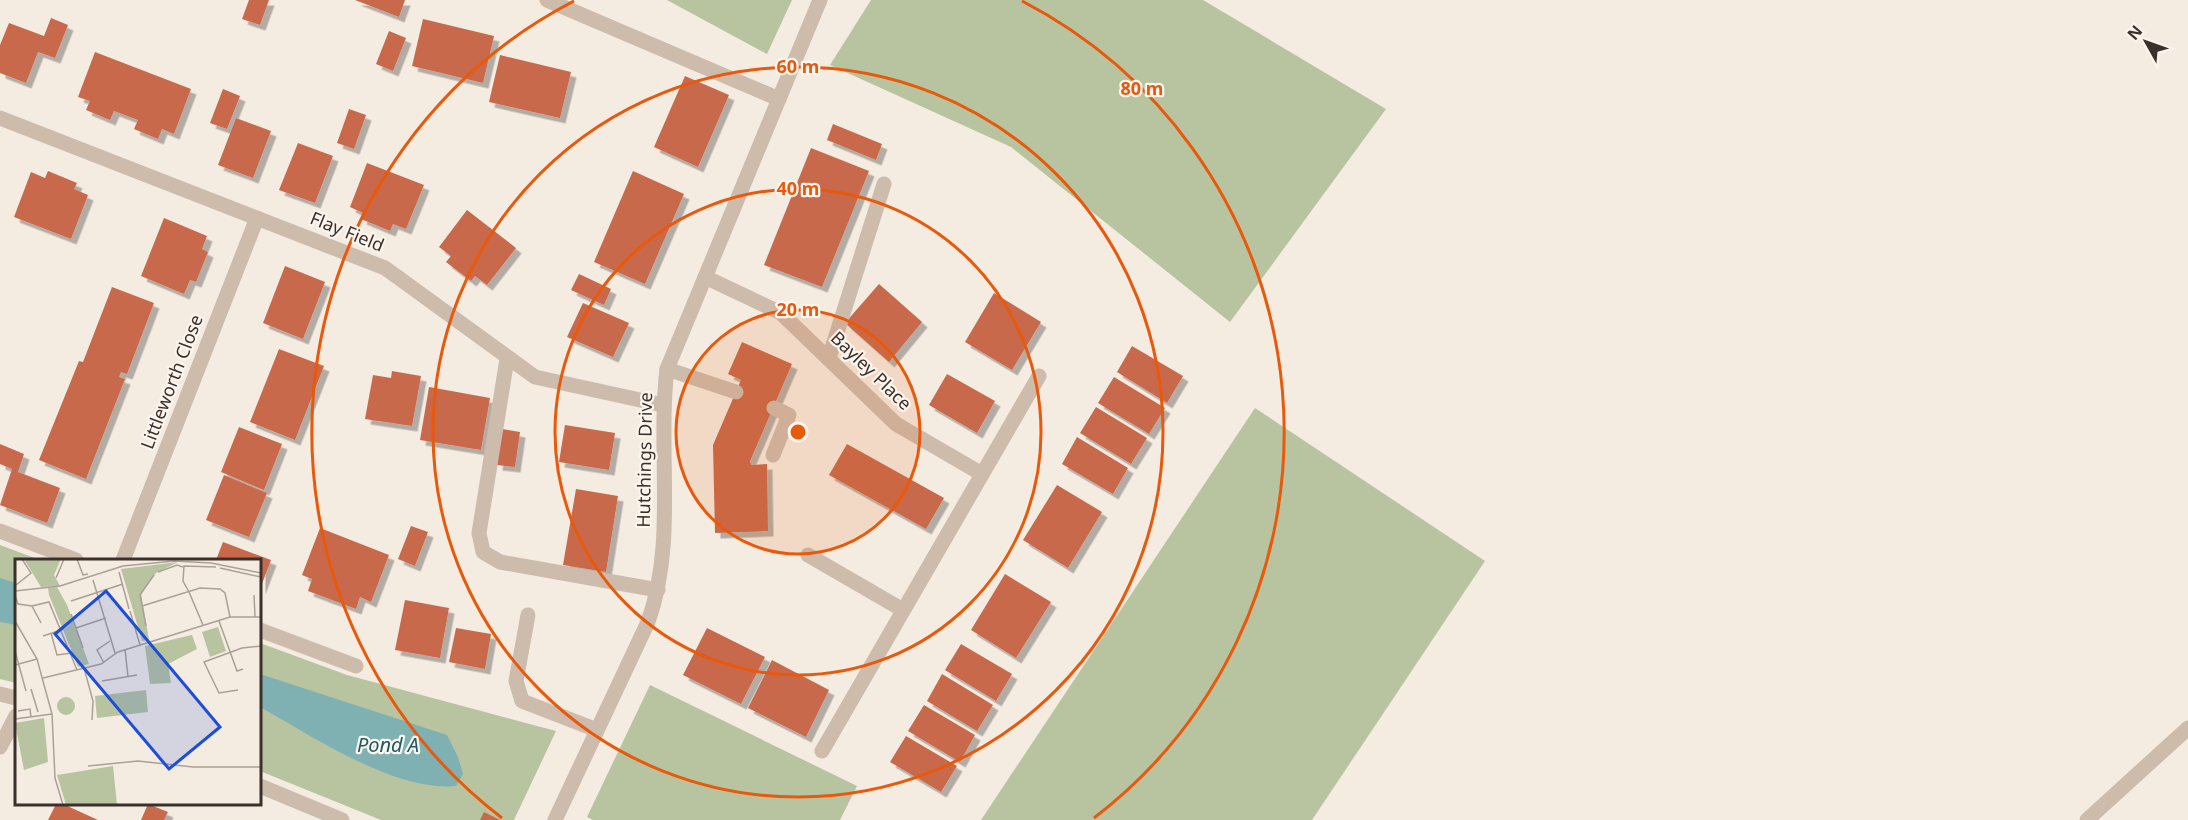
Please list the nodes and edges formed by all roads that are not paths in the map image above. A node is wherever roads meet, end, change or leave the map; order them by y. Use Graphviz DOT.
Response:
graph roads {
  1 [pos="547,0"];
  2 [pos="820,0"];
  3 [pos="779,99"];
  4 [pos="0,118"];
  5 [pos="884,184"];
  6 [pos="257,218"];
  7 [pos="705,277"];
  8 [pos="507,358"];
  9 [pos="829,358"];
  10 [pos="667,369"];
  11 [pos="1039,376"];
  12 [pos="736,392"];
  13 [pos="663,405"];
  14 [pos="774,408"];
  15 [pos="773,455"];
  16 [pos="982,474"];
  17 [pos="0,531"];
  18 [pos="808,555"];
  19 [pos="71,559"];
  20 [pos="124,559"];
  21 [pos="658,590"];
  22 [pos="903,610"];
  23 [pos="528,615"];
  24 [pos="261,630"];
  25 [pos="356,666"];
  26 [pos="0,694"];
  27 [pos="15,698"];
  28 [pos="15,718"];
  29 [pos="2188,728"];
  30 [pos="597,730"];
  31 [pos="0,747"];
  32 [pos="822,751"];
  33 [pos="261,787"];
  34 [pos="317,815"];
  35 [pos="342,820"];
  36 [pos="555,820"];
  37 [pos="2087,820"];
  1 -- 3 [label="street"];
  2 -- 3 [label="street, Hutchings Drive"];
  3 -- 7 [label="street, Hutchings Drive"];
  4 -- 6 [label="street, Flay Field"];
  5 -- 9 [label="street"];
  6 -- 8 [label="street, Flay Field"];
  6 -- 20 [label="street, Littleworth Close"];
  7 -- 9 [label="street, Bayley Place"];
  7 -- 10 [label="street, Hutchings Drive"];
  8 -- 13 [label="street, Flay Field"];
  8 -- 21 [label="street"];
  9 -- 16 [label="street, Bayley Place"];
  10 -- 12 [label="street"];
  10 -- 13 [label="street, Hutchings Drive"];
  11 -- 16 [label="street"];
  13 -- 21 [label="street, Hutchings Drive"];
  14 -- 15 [label="street"];
  16 -- 22 [label="street"];
  17 -- 19 [label="street"];
  18 -- 22 [label="street"];
  21 -- 30 [label="street, Hutchings Drive"];
  22 -- 32 [label="street"];
  23 -- 30 [label="street"];
  24 -- 25 [label="street"];
  26 -- 27 [label="street"];
  28 -- 31 [label="street"];
  29 -- 37 [label="street"];
  30 -- 36 [label="street, Hutchings Drive"];
  33 -- 34 [label="street"];
  34 -- 35 [label="street"];
}
